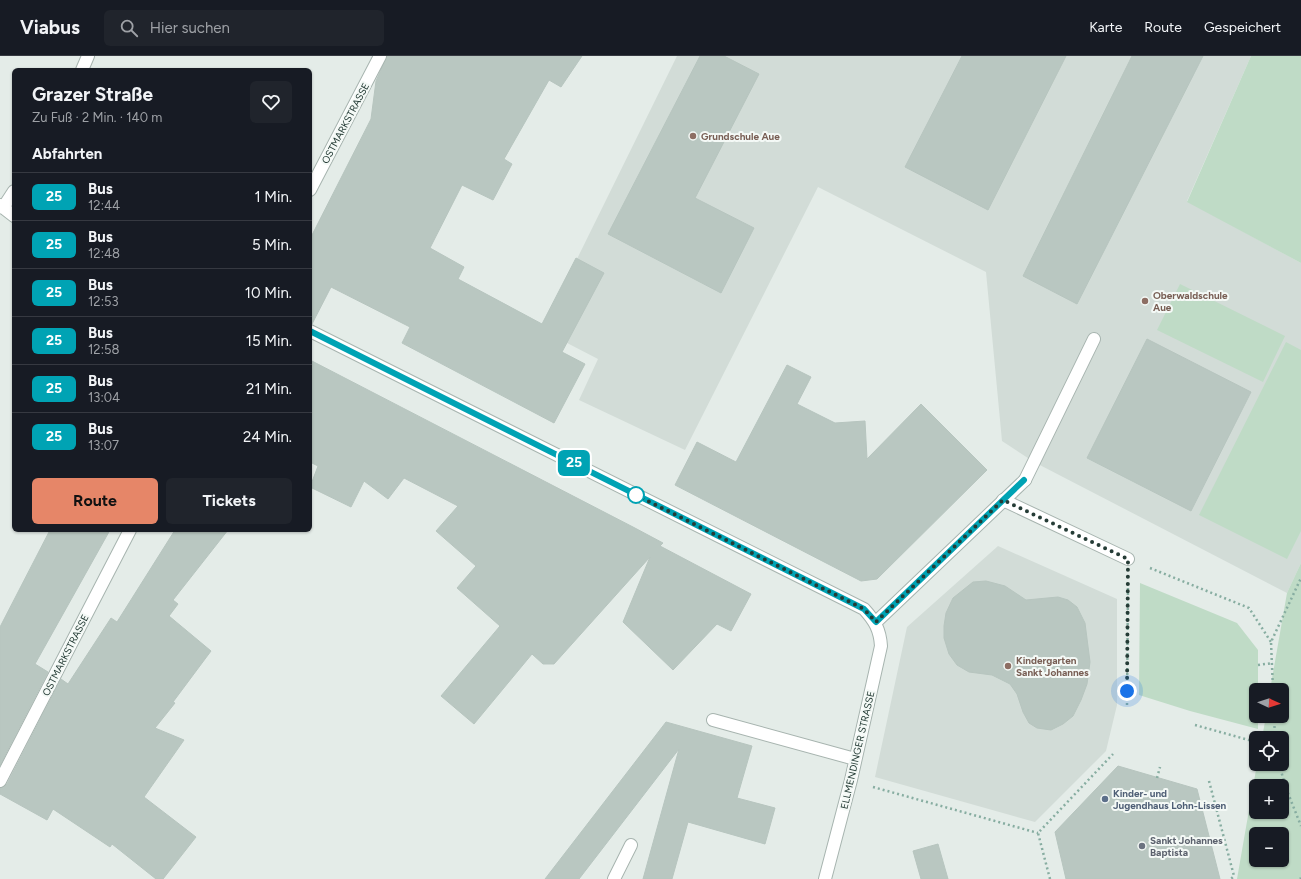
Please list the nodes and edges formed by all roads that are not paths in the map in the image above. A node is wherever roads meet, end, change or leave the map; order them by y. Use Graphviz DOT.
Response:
graph roads {
  1 [pos="88,56"];
  2 [pos="380,56"];
  3 [pos="83,68"];
  4 [pos="312,186"];
  5 [pos="12,192"];
  6 [pos="1,206"];
  7 [pos="12,214"];
  8 [pos="312,332"];
  9 [pos="1094,339"];
  10 [pos="1003,500"];
  11 [pos="129,532"];
  12 [pos="1128,559"];
  13 [pos="876,622"];
  14 [pos="713,720"];
  15 [pos="855,759"];
  16 [pos="0,781"];
  17 [pos="631,845"];
  18 [pos="614,879"];
  19 [pos="826,879"];
  1 -- 3 [label="street"];
  2 -- 4 [label="street, OSTMARKSTRASSE"];
  5 -- 6 [label="street"];
  6 -- 7 [label="street"];
  8 -- 13 [label="street"];
  9 -- 10 [label="street"];
  10 -- 12 [label="street"];
  10 -- 13 [label="street"];
  11 -- 16 [label="street, OSTMARKSTRASSE"];
  13 -- 15 [label="street, ELLMENDINGER STRASSE"];
  14 -- 15 [label="street"];
  15 -- 19 [label="street, ELLMENDINGER STRASSE"];
  17 -- 18 [label="street"];
}
